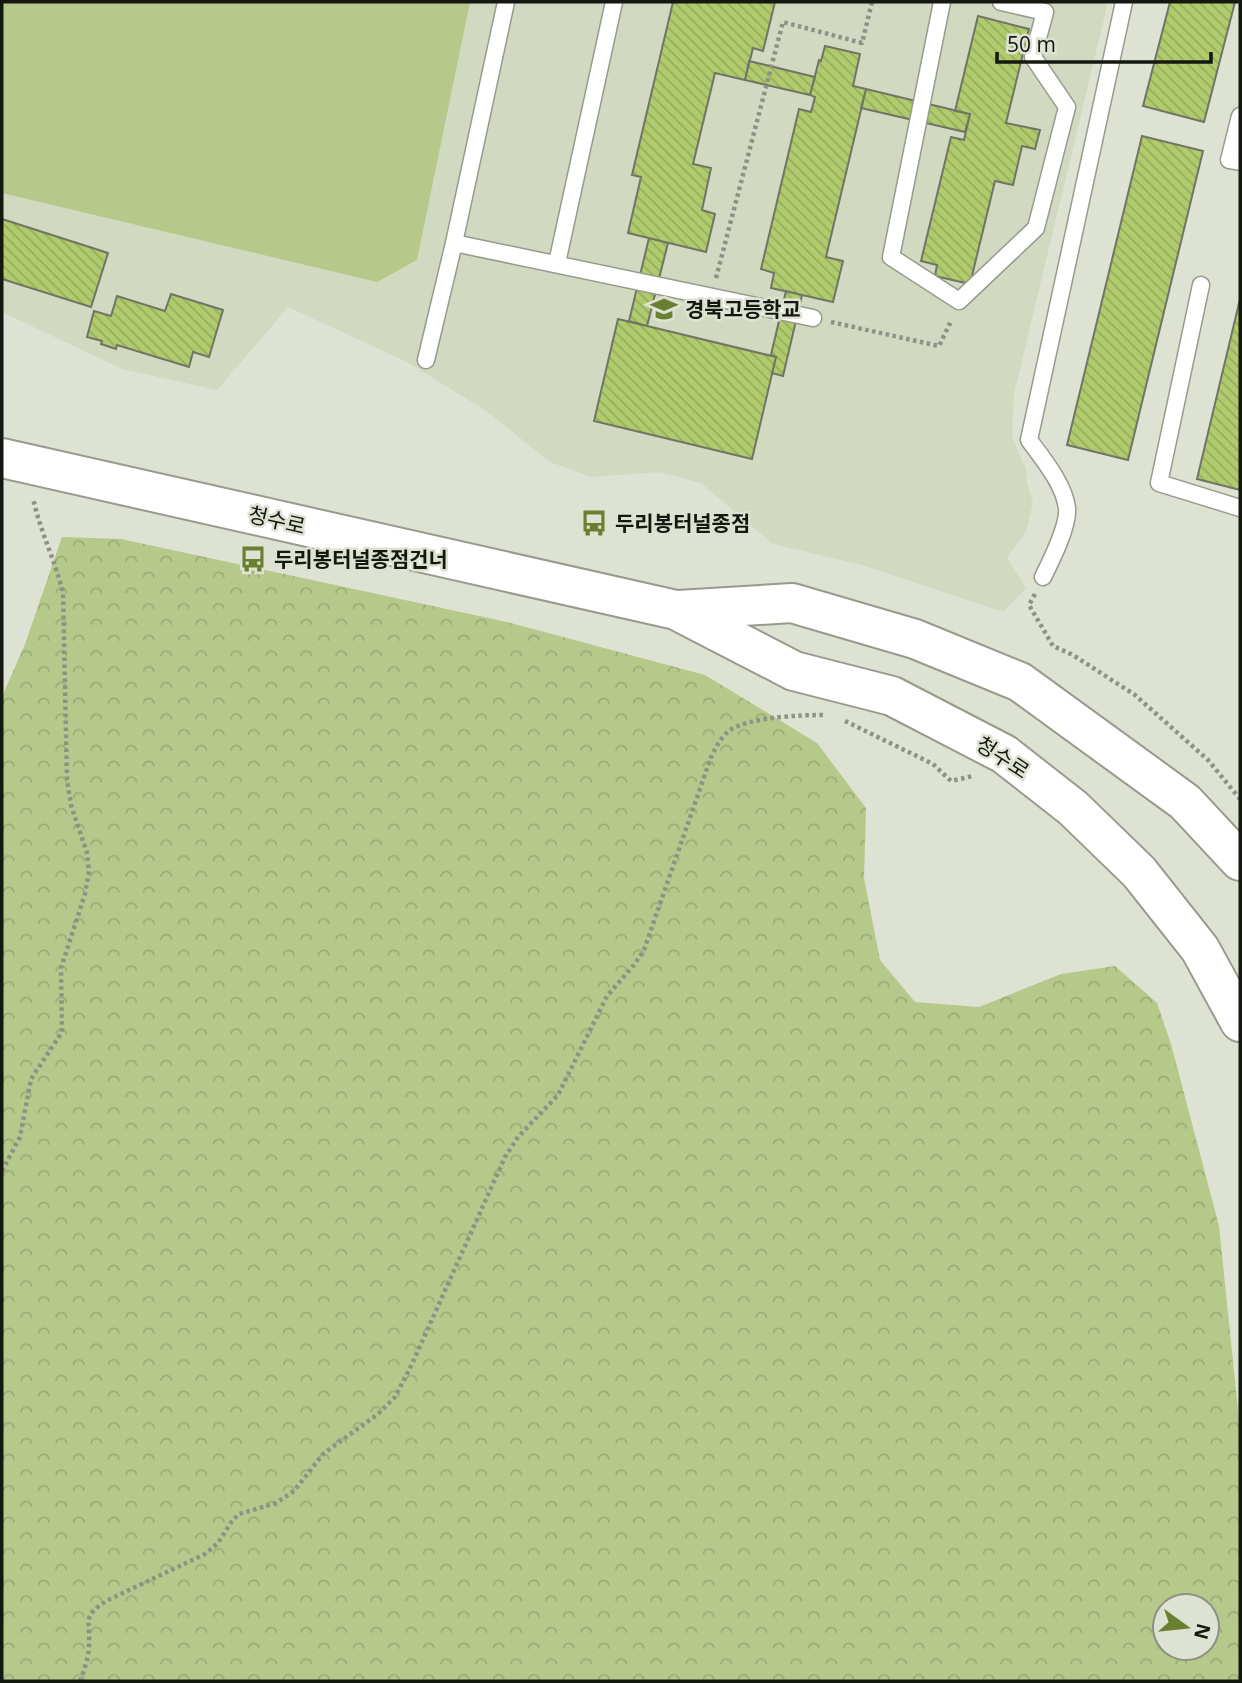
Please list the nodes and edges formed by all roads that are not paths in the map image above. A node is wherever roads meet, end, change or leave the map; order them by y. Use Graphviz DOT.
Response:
graph roads {
  1 [pos="506,2"];
  2 [pos="614,2"];
  3 [pos="942,2"];
  4 [pos="1001,2"];
  5 [pos="1124,2"];
  6 [pos="1240,116"];
  7 [pos="1240,162"];
  8 [pos="454,243"];
  9 [pos="556,263"];
  10 [pos="1201,285"];
  11 [pos="813,318"];
  12 [pos="426,360"];
  13 [pos="13,460"];
  14 [pos="1240,508"];
  15 [pos="1043,577"];
  16 [pos="676,610"];
  17 [pos="1240,861"];
  18 [pos="1240,1022"];
  1 -- 8 [label="lane"];
  2 -- 9 [label="lane"];
  3 -- 4 [label="lane"];
  5 -- 15 [label="lane"];
  6 -- 7 [label="lane"];
  8 -- 9 [label="lane"];
  8 -- 12 [label="lane"];
  9 -- 11 [label="lane"];
  10 -- 14 [label="lane"];
  13 -- 16 [label="main road, 청수로"];
  16 -- 17 [label="main road, 청수로"];
  16 -- 18 [label="main road, 청수로"];
}
